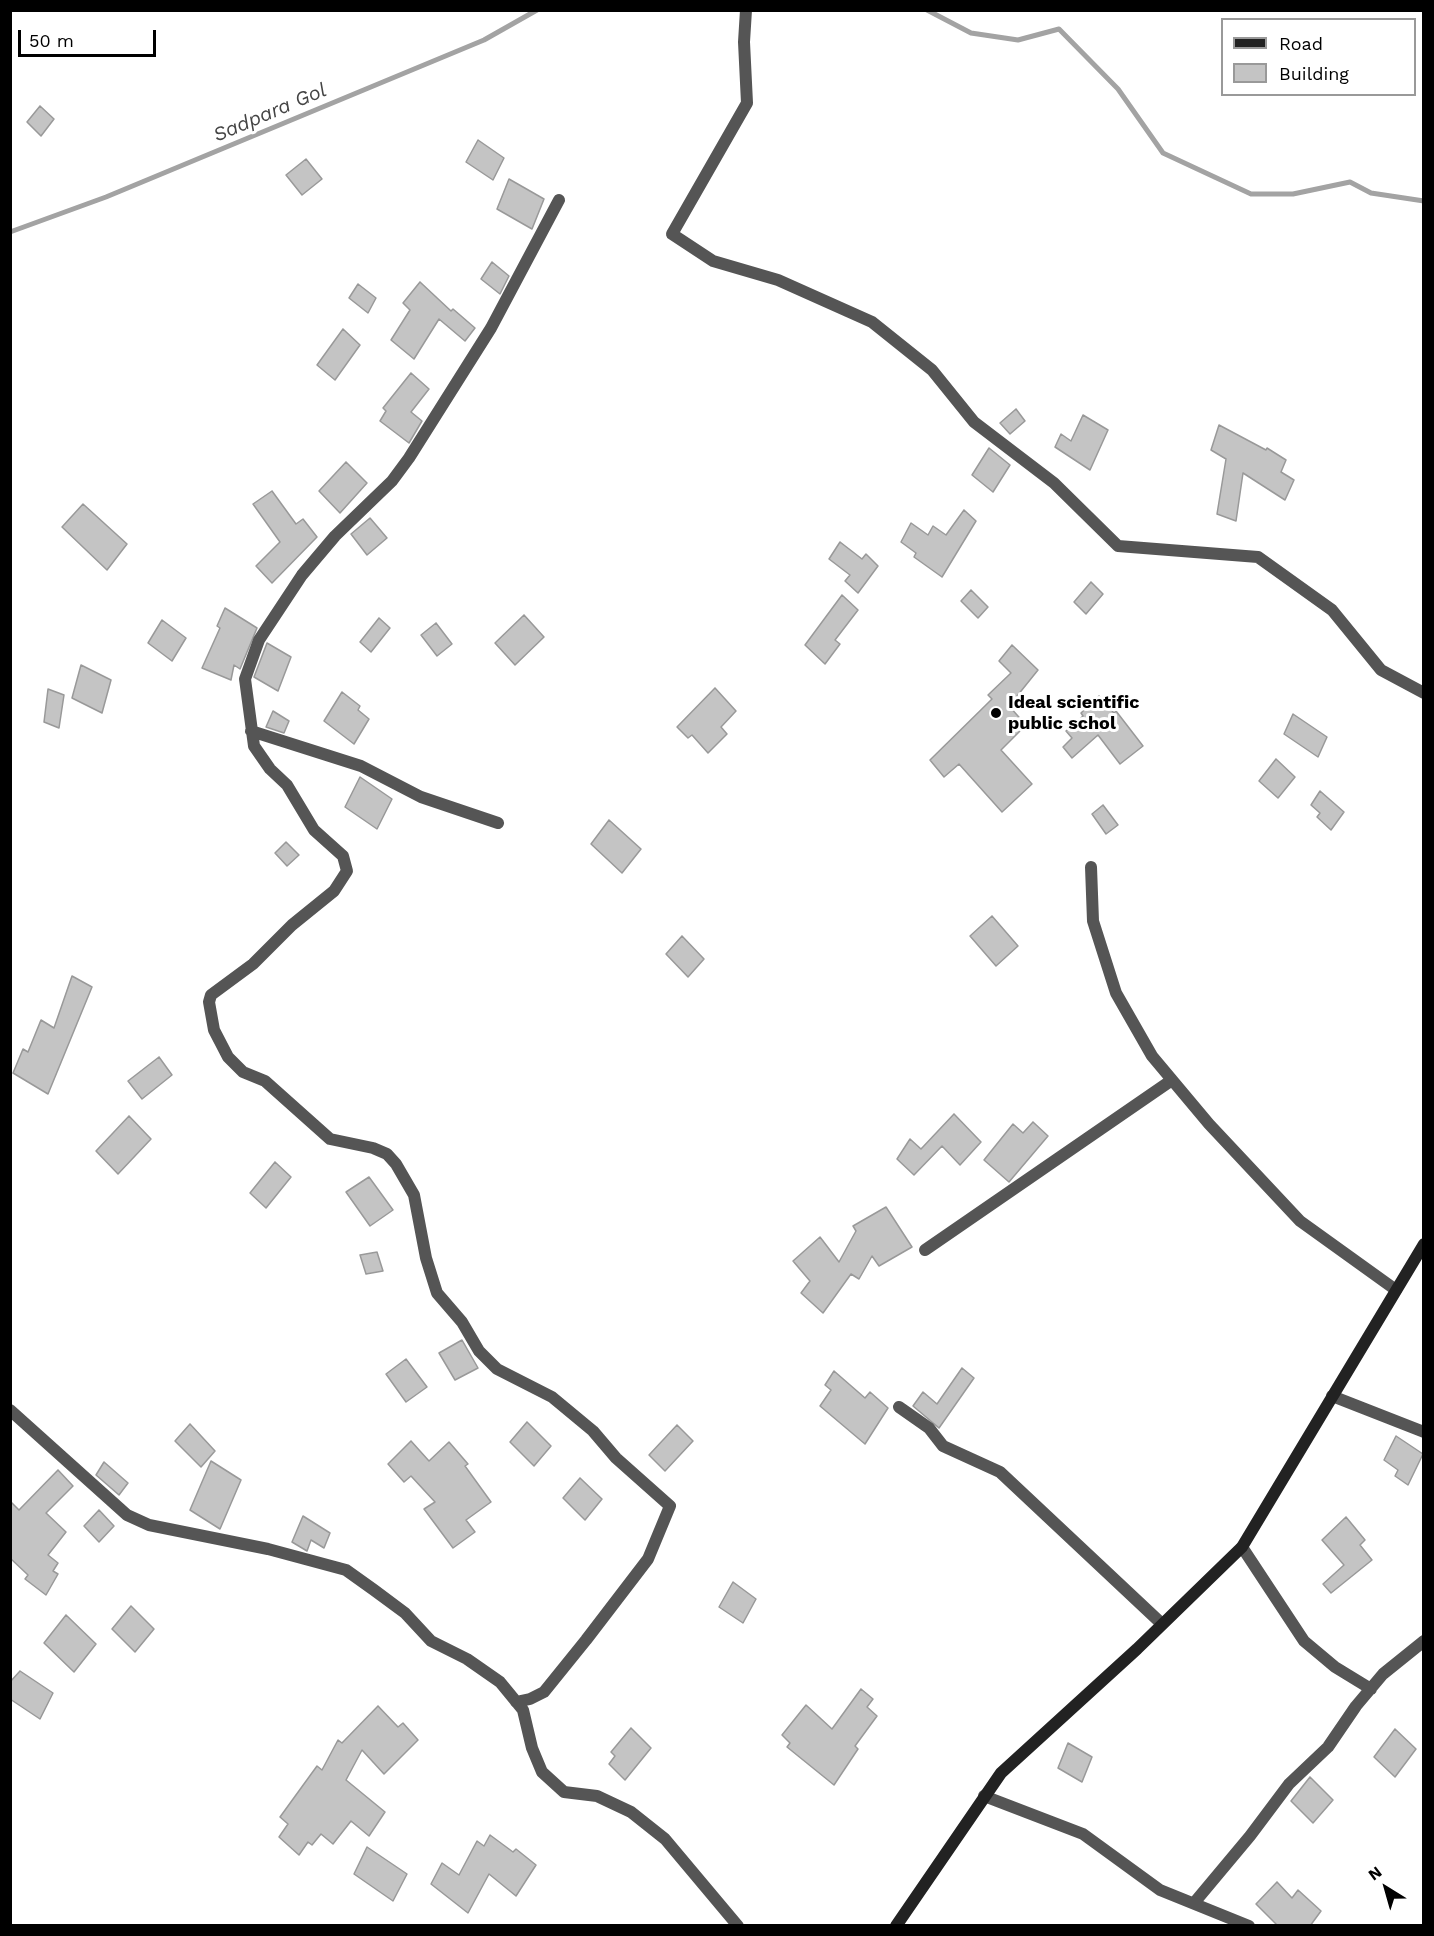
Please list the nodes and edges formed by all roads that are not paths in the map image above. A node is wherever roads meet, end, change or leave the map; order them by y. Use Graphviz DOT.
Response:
graph roads {
  1 [pos="746,10"];
  2 [pos="559,200"];
  3 [pos="1424,693"];
  4 [pos="251,731"];
  5 [pos="498,824"];
  6 [pos="1091,867"];
  7 [pos="1172,1080"];
  8 [pos="1424,1244"];
  9 [pos="925,1250"];
  10 [pos="1396,1290"];
  11 [pos="1332,1396"];
  12 [pos="899,1407"];
  13 [pos="10,1410"];
  14 [pos="1424,1432"];
  15 [pos="1242,1547"];
  16 [pos="1162,1624"];
  17 [pos="1424,1641"];
  18 [pos="1371,1689"];
  19 [pos="516,1702"];
  20 [pos="984,1796"];
  21 [pos="1194,1903"];
  22 [pos="738,1926"];
  23 [pos="896,1926"];
  24 [pos="1249,1926"];
  1 -- 3 [label="street"];
  2 -- 4 [label="street"];
  4 -- 5 [label="street"];
  4 -- 19 [label="street"];
  6 -- 7 [label="street"];
  7 -- 9 [label="street"];
  7 -- 10 [label="street"];
  8 -- 10 [label="main road"];
  10 -- 11 [label="main road"];
  11 -- 14 [label="street"];
  11 -- 15 [label="main road"];
  12 -- 16 [label="street"];
  13 -- 19 [label="street"];
  15 -- 16 [label="main road"];
  15 -- 18 [label="street"];
  16 -- 20 [label="main road"];
  17 -- 18 [label="street"];
  18 -- 21 [label="street"];
  19 -- 22 [label="street"];
  20 -- 21 [label="street"];
  20 -- 23 [label="main road"];
  21 -- 24 [label="street"];
}
